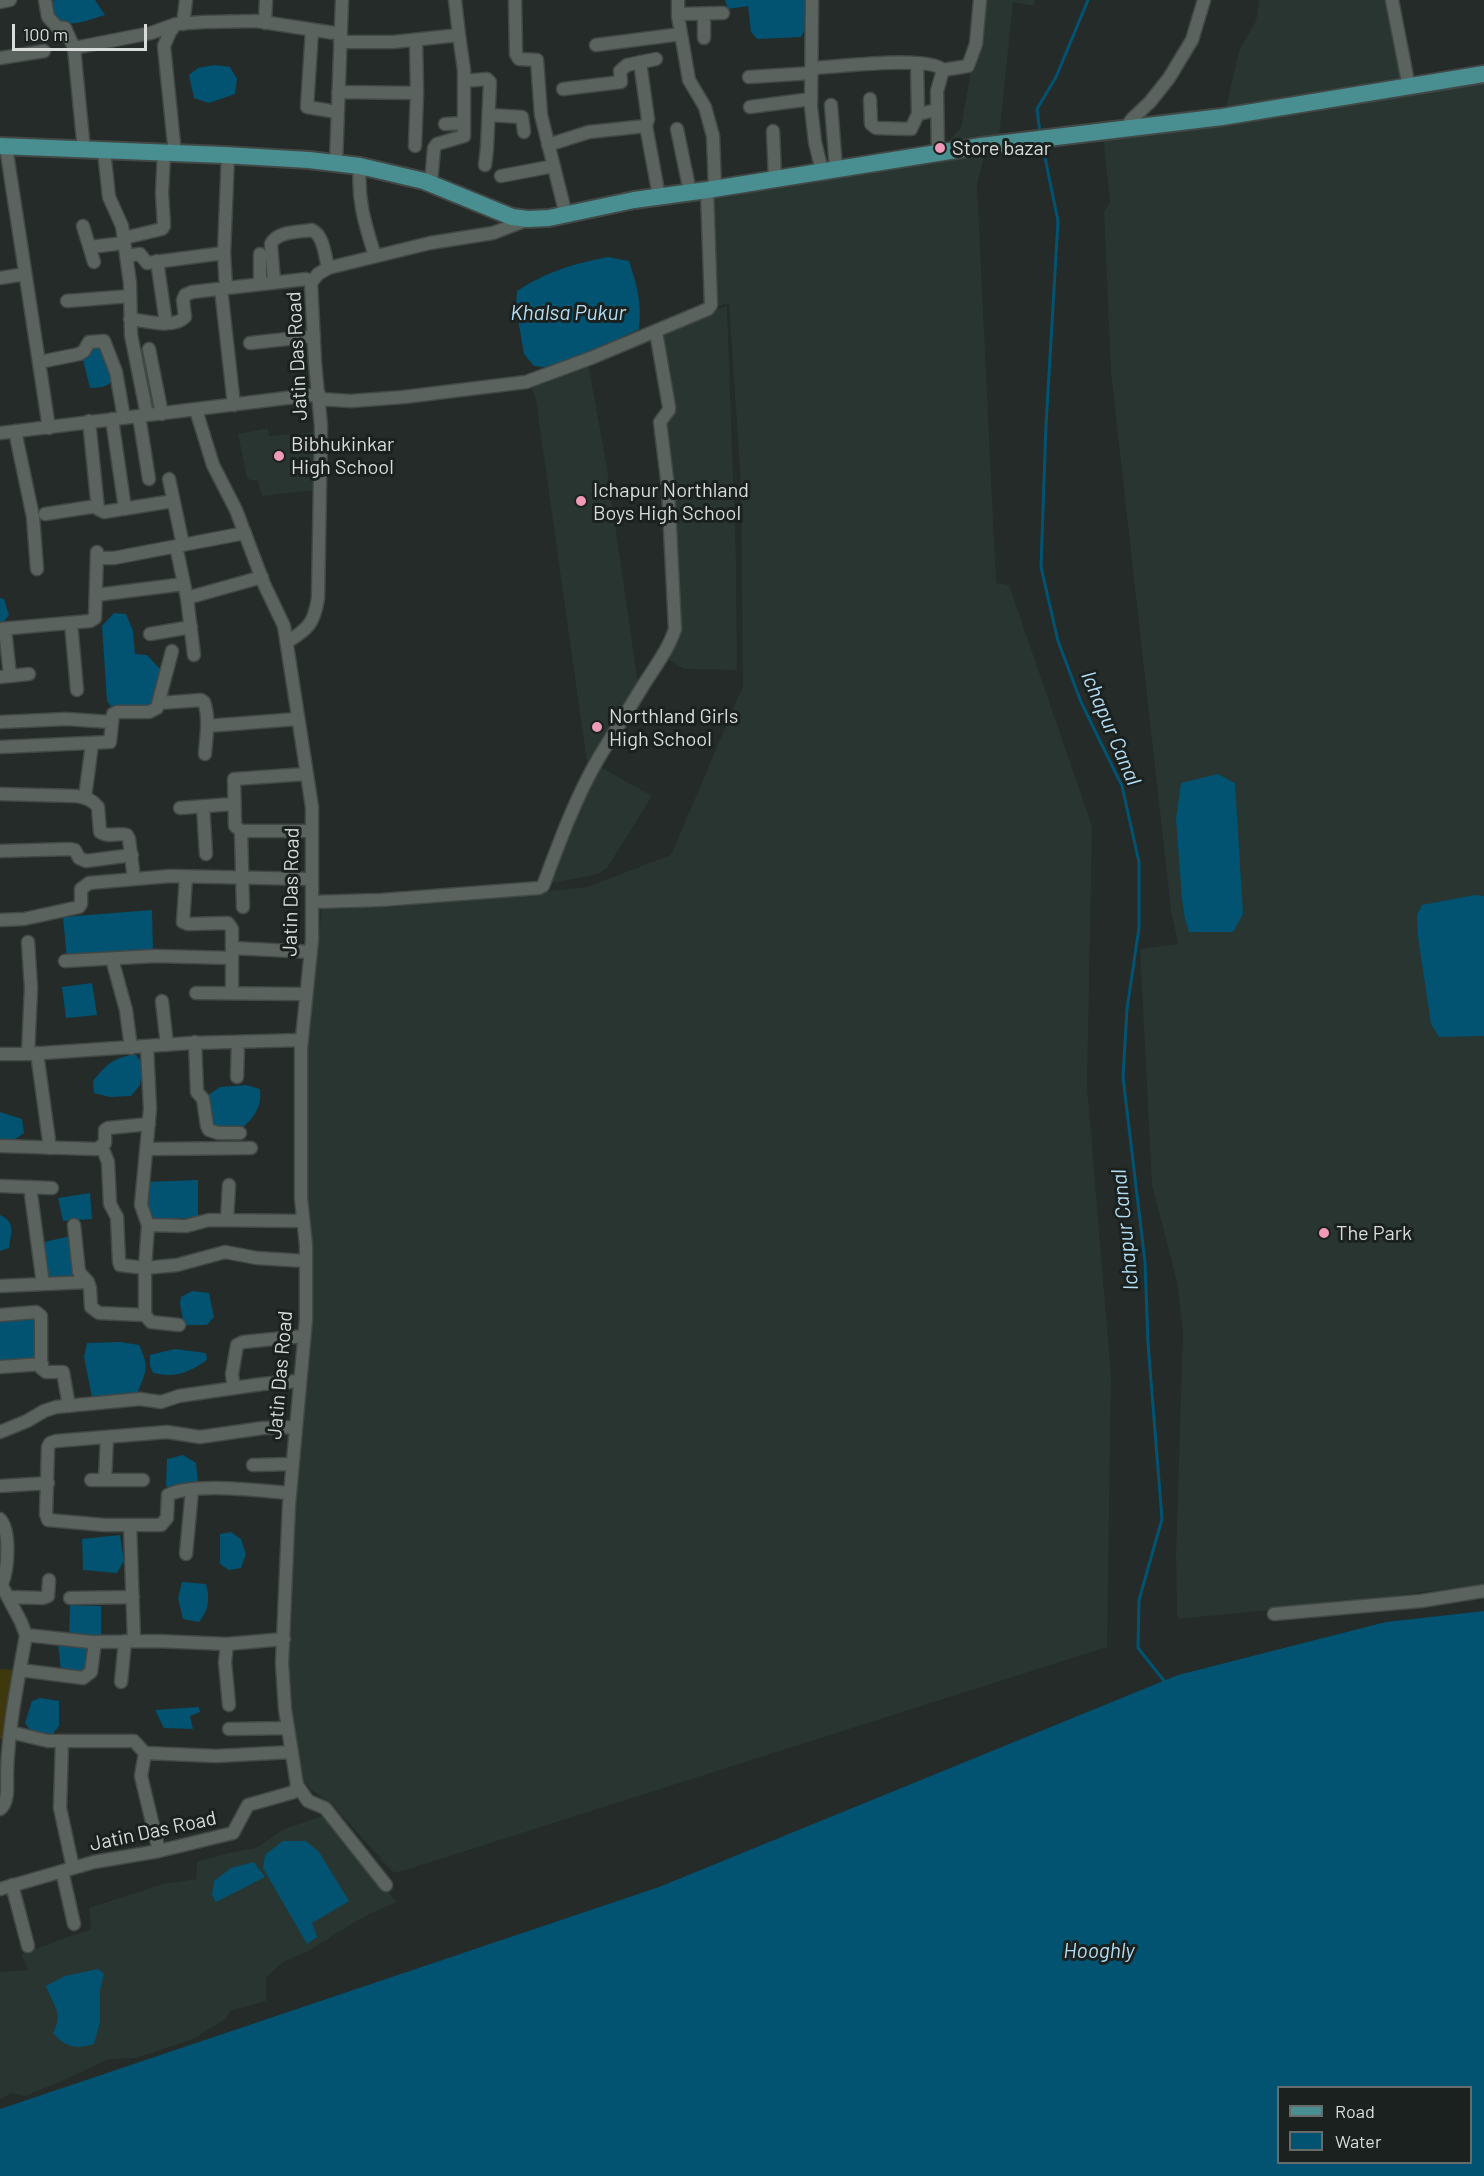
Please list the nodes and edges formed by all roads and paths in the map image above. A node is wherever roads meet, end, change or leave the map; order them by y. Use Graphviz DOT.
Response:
graph roads {
  1 [pos="10,0"];
  2 [pos="45,0"];
  3 [pos="186,0"];
  4 [pos="266,0"];
  5 [pos="342,0"];
  6 [pos="454,0"];
  7 [pos="515,0"];
  8 [pos="678,0"];
  9 [pos="812,0"];
  10 [pos="980,0"];
  11 [pos="1204,0"];
  12 [pos="1392,0"];
  13 [pos="0,2"];
  14 [pos="723,13"];
  15 [pos="678,14"];
  16 [pos="704,14"];
  17 [pos="265,23"];
  18 [pos="179,24"];
  19 [pos="312,30"];
  20 [pos="681,34"];
  21 [pos="459,35"];
  22 [pos="340,38"];
  23 [pos="704,38"];
  24 [pos="416,40"];
  25 [pos="596,45"];
  26 [pos="74,48"];
  27 [pos="44,51"];
  28 [pos="0,58"];
  29 [pos="656,59"];
  30 [pos="640,62"];
  31 [pos="917,63"];
  32 [pos="813,70"];
  33 [pos="943,70"];
  34 [pos="1484,74"];
  35 [pos="749,77"];
  36 [pos="464,81"];
  37 [pos="1409,87"];
  38 [pos="563,89"];
  39 [pos="338,92"];
  40 [pos="417,93"];
  41 [pos="811,99"];
  42 [pos="870,99"];
  43 [pos="831,105"];
  44 [pos="750,107"];
  45 [pos="938,110"];
  46 [pos="337,112"];
  47 [pos="918,114"];
  48 [pos="489,115"];
  49 [pos="464,123"];
  50 [pos="445,124"];
  51 [pos="646,126"];
  52 [pos="1126,128"];
  53 [pos="677,129"];
  54 [pos="773,131"];
  55 [pos="524,132"];
  56 [pos="548,145"];
  57 [pos="3,146"];
  58 [pos="415,146"];
  59 [pos="84,150"];
  60 [pos="104,150"];
  61 [pos="170,154"];
  62 [pos="938,154"];
  63 [pos="228,155"];
  64 [pos="336,163"];
  65 [pos="485,165"];
  66 [pos="360,166"];
  67 [pos="554,166"];
  68 [pos="829,170"];
  69 [pos="501,176"];
  70 [pos="774,178"];
  71 [pos="431,183"];
  72 [pos="711,190"];
  73 [pos="690,192"];
  74 [pos="659,196"];
  75 [pos="566,215"];
  76 [pos="528,219"];
  77 [pos="83,226"];
  78 [pos="124,241"];
  79 [pos="90,248"];
  80 [pos="224,253"];
  81 [pos="260,254"];
  82 [pos="126,256"];
  83 [pos="375,256"];
  84 [pos="157,261"];
  85 [pos="94,262"];
  86 [pos="328,268"];
  87 [pos="25,274"];
  88 [pos="0,278"];
  89 [pos="274,282"];
  90 [pos="312,282"];
  91 [pos="260,284"];
  92 [pos="223,288"];
  93 [pos="130,296"];
  94 [pos="67,301"];
  95 [pos="130,319"];
  96 [pos="166,323"];
  97 [pos="656,332"];
  98 [pos="314,336"];
  99 [pos="250,343"];
  100 [pos="149,349"];
  101 [pos="40,362"];
  102 [pos="319,397"];
  103 [pos="234,405"];
  104 [pos="196,410"];
  105 [pos="162,414"];
  106 [pos="143,416"];
  107 [pos="118,418"];
  108 [pos="89,422"];
  109 [pos="50,428"];
  110 [pos="15,431"];
  111 [pos="0,433"];
  112 [pos="149,479"];
  113 [pos="169,479"];
  114 [pos="173,501"];
  115 [pos="97,506"];
  116 [pos="125,509"];
  117 [pos="45,514"];
  118 [pos="245,533"];
  119 [pos="179,545"];
  120 [pos="37,569"];
  121 [pos="262,577"];
  122 [pos="184,584"];
  123 [pos="96,595"];
  124 [pos="187,598"];
  125 [pos="71,622"];
  126 [pos="190,627"];
  127 [pos="2,629"];
  128 [pos="150,634"];
  129 [pos="287,642"];
  130 [pos="172,651"];
  131 [pos="194,655"];
  132 [pos="29,674"];
  133 [pos="5,677"];
  134 [pos="77,690"];
  135 [pos="159,703"];
  136 [pos="297,719"];
  137 [pos="0,722"];
  138 [pos="112,722"];
  139 [pos="207,726"];
  140 [pos="92,744"];
  141 [pos="0,747"];
  142 [pos="205,754"];
  143 [pos="306,774"];
  144 [pos="0,794"];
  145 [pos="85,797"];
  146 [pos="233,804"];
  147 [pos="203,806"];
  148 [pos="180,808"];
  149 [pos="241,831"];
  150 [pos="312,831"];
  151 [pos="0,851"];
  152 [pos="206,854"];
  153 [pos="132,855"];
  154 [pos="186,877"];
  155 [pos="134,879"];
  156 [pos="241,879"];
  157 [pos="312,879"];
  158 [pos="312,903"];
  159 [pos="243,907"];
  160 [pos="0,920"];
  161 [pos="28,942"];
  162 [pos="311,952"];
  163 [pos="232,953"];
  164 [pos="112,959"];
  165 [pos="65,961"];
  166 [pos="232,992"];
  167 [pos="196,993"];
  168 [pos="306,994"];
  169 [pos="162,1001"];
  170 [pos="302,1040"];
  171 [pos="195,1042"];
  172 [pos="238,1042"];
  173 [pos="167,1045"];
  174 [pos="147,1047"];
  175 [pos="131,1048"];
  176 [pos="0,1054"];
  177 [pos="33,1054"];
  178 [pos="237,1077"];
  179 [pos="149,1124"];
  180 [pos="240,1133"];
  181 [pos="0,1146"];
  182 [pos="102,1147"];
  183 [pos="50,1148"];
  184 [pos="251,1148"];
  185 [pos="147,1149"];
  186 [pos="229,1185"];
  187 [pos="0,1186"];
  188 [pos="30,1187"];
  189 [pos="52,1188"];
  190 [pos="227,1220"];
  191 [pos="303,1221"];
  192 [pos="74,1225"];
  193 [pos="148,1225"];
  194 [pos="306,1261"];
  195 [pos="145,1269"];
  196 [pos="88,1282"];
  197 [pos="43,1284"];
  198 [pos="0,1286"];
  199 [pos="145,1315"];
  200 [pos="0,1316"];
  201 [pos="179,1325"];
  202 [pos="304,1336"];
  203 [pos="42,1364"];
  204 [pos="0,1367"];
  205 [pos="299,1381"];
  206 [pos="234,1388"];
  207 [pos="69,1406"];
  208 [pos="296,1427"];
  209 [pos="0,1432"];
  210 [pos="107,1437"];
  211 [pos="293,1464"];
  212 [pos="253,1465"];
  213 [pos="91,1480"];
  214 [pos="105,1480"];
  215 [pos="143,1480"];
  216 [pos="48,1483"];
  217 [pos="0,1486"];
  218 [pos="192,1490"];
  219 [pos="290,1493"];
  220 [pos="0,1519"];
  221 [pos="130,1525"];
  222 [pos="186,1554"];
  223 [pos="49,1580"];
  224 [pos="1,1583"];
  225 [pos="1484,1591"];
  226 [pos="8,1597"];
  227 [pos="134,1597"];
  228 [pos="70,1598"];
  229 [pos="1274,1614"];
  230 [pos="26,1635"];
  231 [pos="284,1638"];
  232 [pos="130,1641"];
  233 [pos="95,1642"];
  234 [pos="227,1644"];
  235 [pos="20,1670"];
  236 [pos="121,1682"];
  237 [pos="229,1705"];
  238 [pos="288,1728"];
  239 [pos="229,1730"];
  240 [pos="7,1735"];
  241 [pos="62,1741"];
  242 [pos="292,1752"];
  243 [pos="145,1753"];
  244 [pos="297,1785"];
  245 [pos="0,1809"];
  246 [pos="159,1851"];
  247 [pos="67,1869"];
  248 [pos="386,1885"];
  249 [pos="6,1887"];
  250 [pos="74,1924"];
  251 [pos="28,1946"];
  1 -- 13 [label="street"];
  2 -- 26 [label="street"];
  3 -- 18 [label="street"];
  4 -- 17 [label="street"];
  5 -- 22 [label="street"];
  6 -- 21 [label="street"];
  7 -- 56 [label="street"];
  8 -- 15 [label="street"];
  9 -- 32 [label="street"];
  10 -- 33 [label="street"];
  11 -- 52 [label="street"];
  12 -- 37 [label="street"];
  14 -- 16 [label="street"];
  15 -- 16 [label="street"];
  15 -- 20 [label="street"];
  16 -- 23 [label="street"];
  17 -- 18 [label="street"];
  17 -- 19 [label="street"];
  18 -- 26 [label="street"];
  18 -- 61 [label="street"];
  19 -- 22 [label="street"];
  19 -- 46 [label="street"];
  20 -- 25 [label="street"];
  20 -- 72 [label="street"];
  21 -- 24 [label="street"];
  21 -- 36 [label="street"];
  22 -- 24 [label="street"];
  22 -- 39 [label="street"];
  24 -- 40 [label="street"];
  26 -- 59 [label="street"];
  27 -- 28 [label="street"];
  29 -- 30 [label="street"];
  30 -- 38 [label="street"];
  30 -- 51 [label="street"];
  31 -- 32 [label="street"];
  31 -- 33 [label="street"];
  31 -- 47 [label="street"];
  32 -- 35 [label="street"];
  32 -- 41 [label="street"];
  33 -- 45 [label="street"];
  34 -- 37 [label="main road"];
  36 -- 48 [label="street"];
  36 -- 49 [label="street"];
  37 -- 52 [label="main road"];
  39 -- 40 [label="street"];
  39 -- 46 [label="street"];
  40 -- 58 [label="street"];
  41 -- 44 [label="street"];
  41 -- 68 [label="street"];
  42 -- 47 [label="street"];
  43 -- 68 [label="street"];
  45 -- 47 [label="street"];
  45 -- 62 [label="street"];
  46 -- 64 [label="street"];
  48 -- 55 [label="street"];
  48 -- 65 [label="street"];
  49 -- 50 [label="street"];
  49 -- 71 [label="street"];
  51 -- 56 [label="street"];
  51 -- 74 [label="street"];
  52 -- 62 [label="main road"];
  53 -- 73 [label="street"];
  54 -- 70 [label="street"];
  56 -- 67 [label="street"];
  57 -- 59 [label="main road"];
  57 -- 87 [label="street"];
  59 -- 60 [label="main road"];
  60 -- 61 [label="main road"];
  60 -- 78 [label="street"];
  61 -- 63 [label="main road"];
  61 -- 78 [label="street"];
  62 -- 68 [label="main road"];
  63 -- 64 [label="main road"];
  63 -- 80 [label="street"];
  64 -- 66 [label="main road"];
  66 -- 71 [label="main road"];
  66 -- 83 [label="street"];
  67 -- 69 [label="street"];
  67 -- 75 [label="street"];
  68 -- 70 [label="main road"];
  70 -- 72 [label="main road"];
  71 -- 76 [label="main road"];
  72 -- 73 [label="main road"];
  72 -- 97 [label="street"];
  73 -- 74 [label="main road"];
  74 -- 75 [label="main road"];
  75 -- 76 [label="main road"];
  76 -- 83 [label="street, Jatin Das Road"];
  77 -- 79 [label="street"];
  78 -- 79 [label="street"];
  78 -- 82 [label="street"];
  79 -- 85 [label="street"];
  80 -- 84 [label="street"];
  80 -- 92 [label="street"];
  81 -- 91 [label="street"];
  82 -- 84 [label="street"];
  82 -- 93 [label="street"];
  83 -- 86 [label="street, Jatin Das Road"];
  84 -- 96 [label="street"];
  86 -- 89 [label="street"];
  86 -- 90 [label="street, Jatin Das Road"];
  87 -- 88 [label="street"];
  87 -- 101 [label="street"];
  89 -- 90 [label="street"];
  89 -- 91 [label="street"];
  90 -- 98 [label="street, Jatin Das Road"];
  91 -- 92 [label="street"];
  92 -- 96 [label="street"];
  92 -- 103 [label="street"];
  93 -- 94 [label="street"];
  93 -- 95 [label="street"];
  95 -- 96 [label="street"];
  95 -- 106 [label="street"];
  97 -- 102 [label="street"];
  97 -- 158 [label="street"];
  98 -- 99 [label="street"];
  98 -- 102 [label="street, Jatin Das Road"];
  100 -- 105 [label="street"];
  101 -- 107 [label="street"];
  101 -- 109 [label="street"];
  102 -- 103 [label="street"];
  102 -- 129 [label="street, Jatin Das Road"];
  103 -- 104 [label="street"];
  104 -- 105 [label="street"];
  104 -- 118 [label="street, Jatin Das Road"];
  105 -- 106 [label="street"];
  106 -- 107 [label="street"];
  106 -- 112 [label="street"];
  107 -- 108 [label="street"];
  107 -- 116 [label="street"];
  108 -- 109 [label="street"];
  108 -- 115 [label="street"];
  109 -- 110 [label="street"];
  110 -- 111 [label="street"];
  110 -- 120 [label="street"];
  113 -- 114 [label="street"];
  114 -- 116 [label="street"];
  114 -- 119 [label="street"];
  115 -- 116 [label="street"];
  115 -- 117 [label="street"];
  118 -- 119 [label="street"];
  118 -- 121 [label="street, Jatin Das Road"];
  119 -- 122 [label="street"];
  119 -- 123 [label="street"];
  121 -- 124 [label="street"];
  121 -- 129 [label="street, Jatin Das Road"];
  122 -- 123 [label="street"];
  122 -- 124 [label="street"];
  123 -- 125 [label="street"];
  124 -- 126 [label="street"];
  125 -- 127 [label="street"];
  125 -- 134 [label="street"];
  126 -- 128 [label="street"];
  126 -- 131 [label="street"];
  127 -- 133 [label="street"];
  129 -- 136 [label="street, Jatin Das Road"];
  130 -- 135 [label="street"];
  132 -- 133 [label="street"];
  135 -- 138 [label="street"];
  135 -- 139 [label="street"];
  136 -- 139 [label="street"];
  136 -- 143 [label="street, Jatin Das Road"];
  137 -- 138 [label="street"];
  138 -- 140 [label="street"];
  139 -- 142 [label="street"];
  140 -- 141 [label="street"];
  140 -- 145 [label="street"];
  143 -- 146 [label="street"];
  143 -- 150 [label="street, Jatin Das Road"];
  144 -- 145 [label="street"];
  145 -- 153 [label="street"];
  146 -- 147 [label="street"];
  146 -- 149 [label="street"];
  147 -- 148 [label="street"];
  147 -- 152 [label="street"];
  149 -- 150 [label="street"];
  149 -- 156 [label="street"];
  150 -- 157 [label="street, Jatin Das Road"];
  151 -- 153 [label="street"];
  153 -- 155 [label="street"];
  154 -- 155 [label="street"];
  154 -- 156 [label="street"];
  154 -- 163 [label="street"];
  155 -- 160 [label="street"];
  156 -- 157 [label="street"];
  156 -- 159 [label="street"];
  157 -- 158 [label="street, Jatin Das Road"];
  158 -- 162 [label="street, Jatin Das Road"];
  161 -- 177 [label="street"];
  162 -- 163 [label="street"];
  162 -- 168 [label="street, Jatin Das Road"];
  163 -- 164 [label="street"];
  163 -- 166 [label="street"];
  164 -- 165 [label="street"];
  164 -- 175 [label="street"];
  166 -- 167 [label="street"];
  166 -- 168 [label="street"];
  168 -- 170 [label="street, Jatin Das Road"];
  169 -- 173 [label="street"];
  170 -- 172 [label="street"];
  170 -- 191 [label="street, Jatin Das Road"];
  171 -- 172 [label="street"];
  171 -- 173 [label="street"];
  171 -- 180 [label="street"];
  172 -- 178 [label="street"];
  173 -- 174 [label="street"];
  174 -- 175 [label="street"];
  174 -- 179 [label="street"];
  175 -- 177 [label="street"];
  176 -- 177 [label="street"];
  177 -- 183 [label="street"];
  179 -- 182 [label="street"];
  179 -- 185 [label="street"];
  181 -- 183 [label="street"];
  182 -- 183 [label="street"];
  182 -- 195 [label="street"];
  184 -- 185 [label="street"];
  185 -- 193 [label="street"];
  186 -- 190 [label="street"];
  187 -- 188 [label="street"];
  188 -- 189 [label="street"];
  188 -- 197 [label="street"];
  190 -- 191 [label="street"];
  190 -- 193 [label="street"];
  191 -- 194 [label="street, Jatin Das Road"];
  192 -- 196 [label="street"];
  193 -- 195 [label="street"];
  194 -- 195 [label="street"];
  194 -- 202 [label="street, Jatin Das Road"];
  195 -- 199 [label="street"];
  196 -- 197 [label="street"];
  196 -- 199 [label="street"];
  197 -- 198 [label="street"];
  199 -- 201 [label="street"];
  200 -- 203 [label="street"];
  202 -- 205 [label="street, Jatin Das Road"];
  202 -- 206 [label="street"];
  203 -- 204 [label="street"];
  203 -- 207 [label="street"];
  205 -- 206 [label="street"];
  205 -- 208 [label="street, Jatin Das Road"];
  206 -- 207 [label="street"];
  207 -- 209 [label="street"];
  208 -- 210 [label="street"];
  208 -- 211 [label="street, Jatin Das Road"];
  210 -- 214 [label="street"];
  210 -- 216 [label="street"];
  211 -- 212 [label="street"];
  211 -- 219 [label="street, Jatin Das Road"];
  213 -- 214 [label="street"];
  214 -- 215 [label="street"];
  216 -- 217 [label="street"];
  216 -- 221 [label="street"];
  218 -- 219 [label="street"];
  218 -- 221 [label="street"];
  218 -- 222 [label="street"];
  219 -- 231 [label="street, Jatin Das Road"];
  220 -- 224 [label="street"];
  221 -- 227 [label="street"];
  223 -- 226 [label="street"];
  224 -- 226 [label="street"];
  225 -- 229 [label="street"];
  226 -- 230 [label="street"];
  227 -- 228 [label="street"];
  227 -- 232 [label="street"];
  230 -- 233 [label="street"];
  230 -- 235 [label="street"];
  231 -- 234 [label="street"];
  231 -- 238 [label="street, Jatin Das Road"];
  232 -- 233 [label="street"];
  232 -- 234 [label="street"];
  232 -- 236 [label="street"];
  233 -- 235 [label="street"];
  234 -- 237 [label="street"];
  235 -- 240 [label="street"];
  238 -- 239 [label="street"];
  238 -- 242 [label="street, Jatin Das Road"];
  240 -- 241 [label="street"];
  240 -- 245 [label="street"];
  241 -- 243 [label="street"];
  241 -- 247 [label="street"];
  242 -- 243 [label="street"];
  242 -- 244 [label="street, Jatin Das Road"];
  243 -- 246 [label="street"];
  244 -- 246 [label="street, Jatin Das Road"];
  244 -- 248 [label="street"];
  246 -- 247 [label="street, Jatin Das Road"];
  247 -- 249 [label="street, Jatin Das Road"];
  247 -- 250 [label="street"];
  249 -- 251 [label="street"];
}
